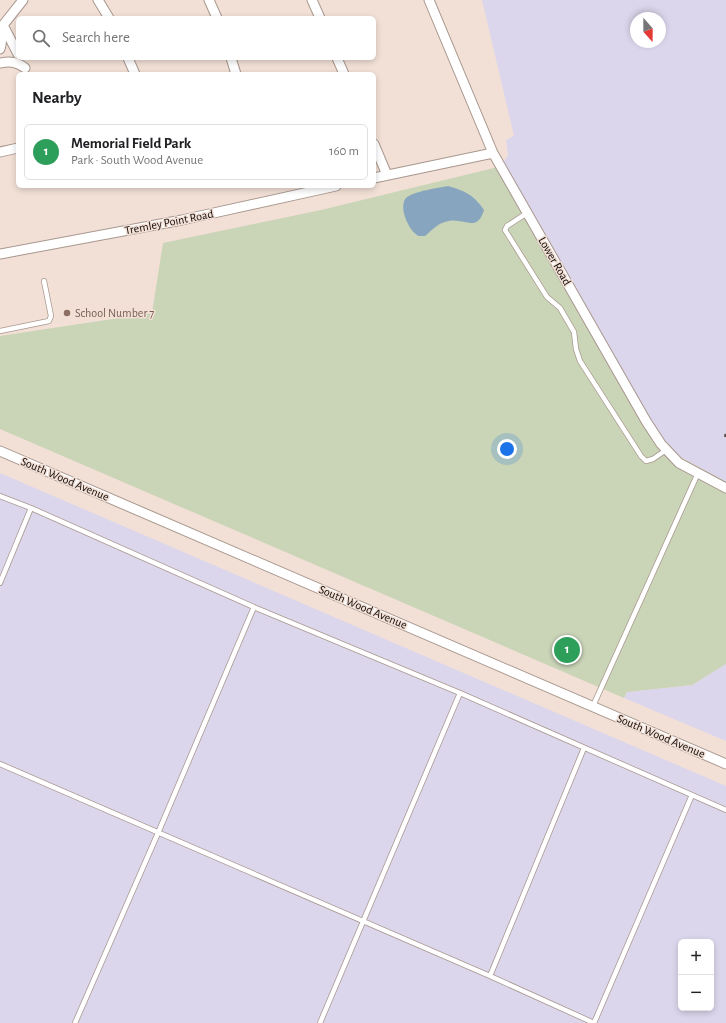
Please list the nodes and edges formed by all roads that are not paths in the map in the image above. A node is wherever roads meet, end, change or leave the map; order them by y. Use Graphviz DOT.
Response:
graph roads {
  1 [pos="23,0"];
  2 [pos="98,0"];
  3 [pos="209,0"];
  4 [pos="312,0"];
  5 [pos="429,0"];
  6 [pos="108,16"];
  7 [pos="216,16"];
  8 [pos="319,16"];
  9 [pos="1,27"];
  10 [pos="0,49"];
  11 [pos="16,51"];
  12 [pos="21,60"];
  13 [pos="129,60"];
  14 [pos="232,60"];
  15 [pos="338,60"];
  16 [pos="0,63"];
  17 [pos="26,71"];
  18 [pos="134,72"];
  19 [pos="235,72"];
  20 [pos="343,72"];
  21 [pos="16,148"];
  22 [pos="376,149"];
  23 [pos="0,152"];
  24 [pos="493,153"];
  25 [pos="387,175"];
  26 [pos="376,178"];
  27 [pos="327,188"];
  28 [pos="527,213"];
  29 [pos="0,254"];
  30 [pos="44,281"];
  31 [pos="0,331"];
  32 [pos="666,450"];
  33 [pos="0,451"];
  34 [pos="698,473"];
  35 [pos="726,488"];
  36 [pos="0,496"];
  37 [pos="31,508"];
  38 [pos="0,583"];
  39 [pos="254,607"];
  40 [pos="460,693"];
  41 [pos="593,706"];
  42 [pos="584,748"];
  43 [pos="0,764"];
  44 [pos="726,764"];
  45 [pos="692,795"];
  46 [pos="726,810"];
  47 [pos="158,833"];
  48 [pos="364,921"];
  49 [pos="490,976"];
  50 [pos="75,1023"];
  51 [pos="320,1023"];
  52 [pos="594,1023"];
  1 -- 9 [label="street"];
  2 -- 6 [label="street"];
  3 -- 7 [label="street"];
  4 -- 8 [label="street"];
  5 -- 24 [label="street, Lower Road"];
  9 -- 10 [label="street"];
  9 -- 11 [label="street"];
  12 -- 17 [label="street"];
  13 -- 18 [label="street"];
  14 -- 19 [label="street"];
  15 -- 20 [label="street"];
  16 -- 17 [label="street"];
  21 -- 23 [label="street"];
  22 -- 25 [label="street"];
  24 -- 25 [label="street"];
  24 -- 28 [label="street, Lower Road"];
  25 -- 26 [label="street"];
  27 -- 29 [label="street, Tremley Point Road"];
  28 -- 32 [label="street, Lower Road"];
  28 -- 32 [label="lane"];
  30 -- 31 [label="lane"];
  32 -- 34 [label="street, Lower Road"];
  33 -- 41 [label="street, South Wood Avenue"];
  34 -- 35 [label="street, Lower Road"];
  34 -- 41 [label="lane"];
  36 -- 37 [label="lane"];
  37 -- 38 [label="lane"];
  37 -- 39 [label="lane"];
  39 -- 40 [label="lane"];
  39 -- 47 [label="lane"];
  40 -- 42 [label="lane"];
  40 -- 48 [label="lane"];
  41 -- 44 [label="street, South Wood Avenue"];
  42 -- 45 [label="lane"];
  42 -- 49 [label="lane"];
  43 -- 47 [label="lane"];
  45 -- 46 [label="lane"];
  45 -- 52 [label="lane"];
  47 -- 48 [label="lane"];
  47 -- 50 [label="lane"];
  48 -- 49 [label="lane"];
  48 -- 51 [label="lane"];
  49 -- 52 [label="lane"];
}
